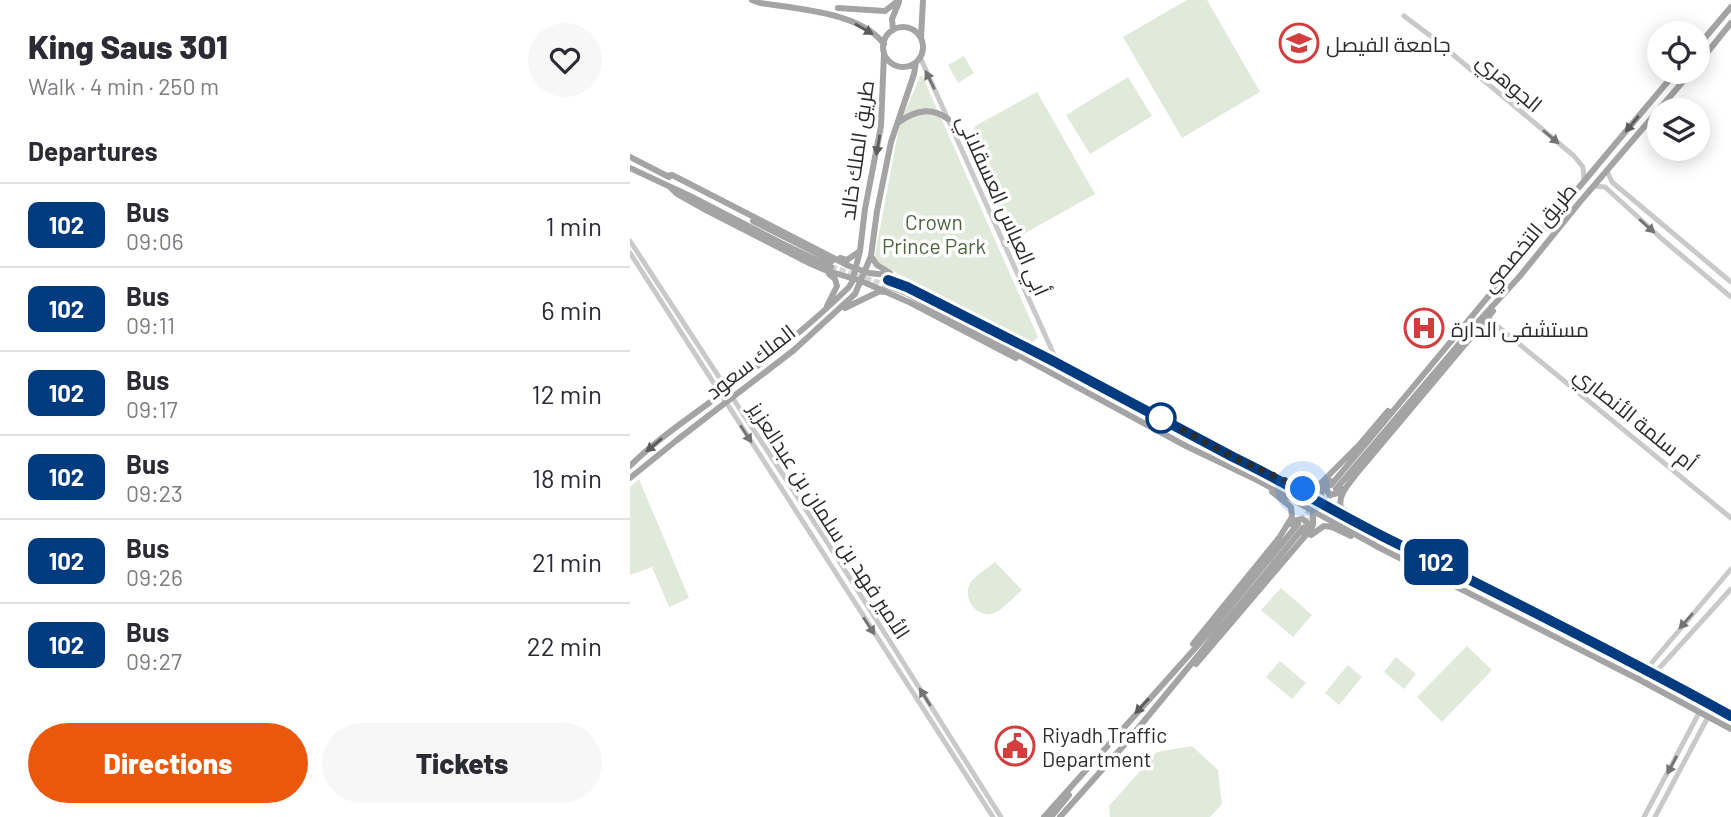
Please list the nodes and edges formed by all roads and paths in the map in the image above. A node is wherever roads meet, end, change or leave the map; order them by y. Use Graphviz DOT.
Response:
graph roads {
  1 [pos="752,0"];
  2 [pos="899,0"];
  3 [pos="923,0"];
  4 [pos="1730,0"];
  5 [pos="1731,7"];
  6 [pos="838,8"];
  7 [pos="1726,13"];
  8 [pos="1404,16"];
  9 [pos="1731,23"];
  10 [pos="893,30"];
  11 [pos="1710,32"];
  12 [pos="921,40"];
  13 [pos="884,44"];
  14 [pos="1710,49"];
  15 [pos="884,53"];
  16 [pos="918,60"];
  17 [pos="1666,84"];
  18 [pos="1681,84"];
  19 [pos="948,119"];
  20 [pos="897,123"];
  21 [pos="630,157"];
  22 [pos="630,168"];
  23 [pos="1607,171"];
  24 [pos="667,176"];
  25 [pos="1584,180"];
  26 [pos="1594,187"];
  27 [pos="630,241"];
  28 [pos="824,251"];
  29 [pos="860,251"];
  30 [pos="630,253"];
  31 [pos="871,256"];
  32 [pos="829,266"];
  33 [pos="852,267"];
  34 [pos="865,272"];
  35 [pos="1520,276"];
  36 [pos="853,278"];
  37 [pos="901,279"];
  38 [pos="861,281"];
  39 [pos="1731,282"];
  40 [pos="1731,297"];
  41 [pos="911,303"];
  42 [pos="827,308"];
  43 [pos="838,312"];
  44 [pos="1488,317"];
  45 [pos="1458,335"];
  46 [pos="1051,360"];
  47 [pos="1038,365"];
  48 [pos="1059,366"];
  49 [pos="727,389"];
  50 [pos="720,394"];
  51 [pos="732,398"];
  52 [pos="726,402"];
  53 [pos="1360,444"];
  54 [pos="630,466"];
  55 [pos="1263,471"];
  56 [pos="1357,473"];
  57 [pos="630,478"];
  58 [pos="1257,480"];
  59 [pos="1308,496"];
  60 [pos="1313,508"];
  61 [pos="1325,510"];
  62 [pos="1731,518"];
  63 [pos="1385,537"];
  64 [pos="1279,538"];
  65 [pos="1380,548"];
  66 [pos="1293,550"];
  67 [pos="1731,569"];
  68 [pos="1731,589"];
  69 [pos="1644,669"];
  70 [pos="1654,674"];
  71 [pos="1170,675"];
  72 [pos="1638,679"];
  73 [pos="1177,681"];
  74 [pos="1647,684"];
  75 [pos="1699,713"];
  76 [pos="1731,716"];
  77 [pos="1708,717"];
  78 [pos="1731,729"];
  79 [pos="1086,770"];
  80 [pos="993,817"];
  81 [pos="1001,817"];
  82 [pos="1044,817"];
  83 [pos="1051,817"];
  84 [pos="1060,817"];
  85 [pos="1644,817"];
  86 [pos="1655,817"];
  1 -- 13 [label="main road, one-way"];
  2 -- 6 [label="main road"];
  2 -- 10 [label="main road"];
  3 -- 12 [label="main road"];
  4 -- 7 [label="street"];
  5 -- 7 [label="main road"];
  7 -- 11 [label="main road"];
  8 -- 25 [label="street, الجوهري, one-way"];
  9 -- 14 [label="main road"];
  10 -- 12 [label="main road"];
  10 -- 13 [label="main road"];
  12 -- 16 [label="main road"];
  13 -- 15 [label="main road"];
  15 -- 16 [label="main road"];
  15 -- 29 [label="main road, طريق الملك خالد, one-way"];
  19 -- 16 [label="street, أبي العباس العسقلاني, one-way"];
  16 -- 20 [label="main road, طريق الملك خالد"];
  17 -- 25 [label="main road, طريق التخصصي, one-way"];
  18 -- 23 [label="main road, طريق التخصصي"];
  19 -- 20 [label="main road"];
  19 -- 48 [label="street, أبي العباس العسقلاني"];
  20 -- 31 [label="main road, طريق الملك خالد"];
  21 -- 24 [label="main road"];
  22 -- 32 [label="main road"];
  23 -- 26 [label="main road, طريق التخصصي"];
  23 -- 39 [label="street"];
  24 -- 28 [label="main road"];
  24 -- 32 [label="main road"];
  25 -- 45 [label="main road, طريق التخصصي"];
  26 -- 35 [label="main road, طريق التخصصي"];
  26 -- 40 [label="street, one-way"];
  27 -- 49 [label="street, الأمير فهد بن سلمان بن عبدالعزيز"];
  28 -- 29 [label="main road"];
  28 -- 32 [label="main road"];
  28 -- 33 [label="main road"];
  29 -- 33 [label="main road, الملك سعود"];
  30 -- 50 [label="street, الأمير فهد بن سلمان بن عبدالعزيز"];
  31 -- 34 [label="main road, الملك سعود"];
  31 -- 37 [label="main road"];
  32 -- 36 [label="main road"];
  32 -- 42 [label="main road"];
  33 -- 34 [label="main road"];
  33 -- 36 [label="main road, الملك سعود"];
  34 -- 37 [label="main road"];
  34 -- 38 [label="main road, الملك سعود"];
  35 -- 44 [label="main road"];
  35 -- 45 [label="main road, طريق التخصصي"];
  36 -- 38 [label="main road"];
  36 -- 42 [label="main road, الملك سعود"];
  37 -- 41 [label="main road"];
  37 -- 46 [label="main road"];
  38 -- 41 [label="main road"];
  38 -- 43 [label="main road, الملك سعود"];
  41 -- 43 [label="main road"];
  41 -- 47 [label="main road"];
  42 -- 49 [label="main road, الملك سعود"];
  43 -- 51 [label="main road, الملك سعود"];
  44 -- 56 [label="main road"];
  44 -- 62 [label="street, أم سلمة الأنصاري"];
  45 -- 53 [label="main road"];
  46 -- 47 [label="main road"];
  46 -- 48 [label="main road"];
  47 -- 58 [label="main road"];
  48 -- 55 [label="main road"];
  49 -- 50 [label="main road, الملك سعود"];
  49 -- 51 [label="street, الأمير فهد بن سلمان بن عبدالعزيز"];
  50 -- 52 [label="street, الأمير فهد بن سلمان بن عبدالعزيز"];
  50 -- 54 [label="main road, الملك سعود, one-way"];
  51 -- 52 [label="main road, الملك سعود"];
  81 -- 51 [label="street, الأمير فهد بن سلمان بن عبدالعزيز, one-way"];
  52 -- 57 [label="main road, الملك سعود"];
  52 -- 80 [label="street, الأمير فهد بن سلمان بن عبدالعزيز, one-way"];
  53 -- 55 [label="main road"];
  53 -- 56 [label="main road"];
  53 -- 61 [label="main road"];
  55 -- 59 [label="main road"];
  56 -- 61 [label="main road"];
  56 -- 63 [label="main road"];
  58 -- 60 [label="main road"];
  58 -- 64 [label="main road"];
  59 -- 60 [label="main road"];
  59 -- 61 [label="main road"];
  60 -- 61 [label="main road"];
  60 -- 61 [label="main road"];
  60 -- 64 [label="main road"];
  60 -- 66 [label="main road"];
  61 -- 63 [label="main road"];
  61 -- 65 [label="main road"];
  63 -- 69 [label="main road"];
  64 -- 66 [label="main road"];
  64 -- 71 [label="main road"];
  65 -- 66 [label="main road"];
  65 -- 72 [label="main road"];
  66 -- 73 [label="main road"];
  67 -- 69 [label="street, one-way"];
  68 -- 70 [label="street"];
  69 -- 70 [label="main road"];
  69 -- 72 [label="street"];
  70 -- 74 [label="street"];
  70 -- 76 [label="main road"];
  71 -- 73 [label="main road"];
  71 -- 79 [label="main road, one-way"];
  72 -- 74 [label="main road"];
  73 -- 84 [label="main road"];
  74 -- 75 [label="main road"];
  75 -- 77 [label="main road"];
  75 -- 85 [label="street, one-way"];
  77 -- 78 [label="main road"];
  77 -- 86 [label="street"];
  79 -- 82 [label="main road"];
  79 -- 83 [label="main road"];
}
